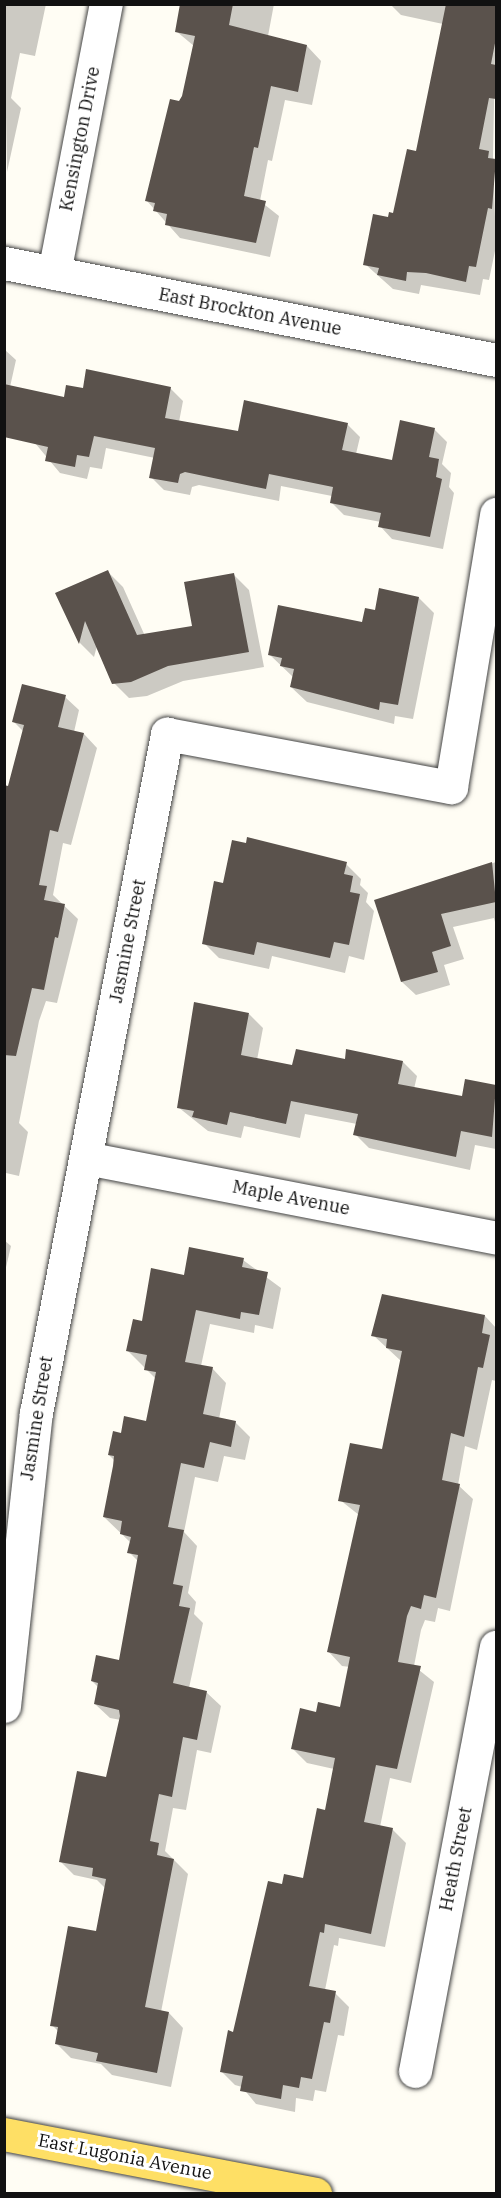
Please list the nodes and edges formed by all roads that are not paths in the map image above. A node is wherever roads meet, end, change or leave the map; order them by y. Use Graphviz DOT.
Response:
graph roads {
  1 [pos="106,4"];
  2 [pos="4,263"];
  3 [pos="54,273"];
  4 [pos="496,360"];
  5 [pos="496,514"];
  6 [pos="86,1158"];
  7 [pos="496,1238"];
  8 [pos="496,1647"];
  9 [pos="4,1706"];
  10 [pos="416,2071"];
  11 [pos="4,2134"];
  12 [pos="315,2193"];
  1 -- 3 [label="street, Kensington Drive"];
  2 -- 3 [label="street, East Brockton Avenue"];
  3 -- 4 [label="street, East Brockton Avenue"];
  5 -- 6 [label="street, Jasmine Street"];
  6 -- 7 [label="street, Maple Avenue"];
  6 -- 9 [label="street, Jasmine Street"];
  8 -- 10 [label="street, Heath Street"];
  11 -- 12 [label="main road, East Lugonia Avenue"];
}
